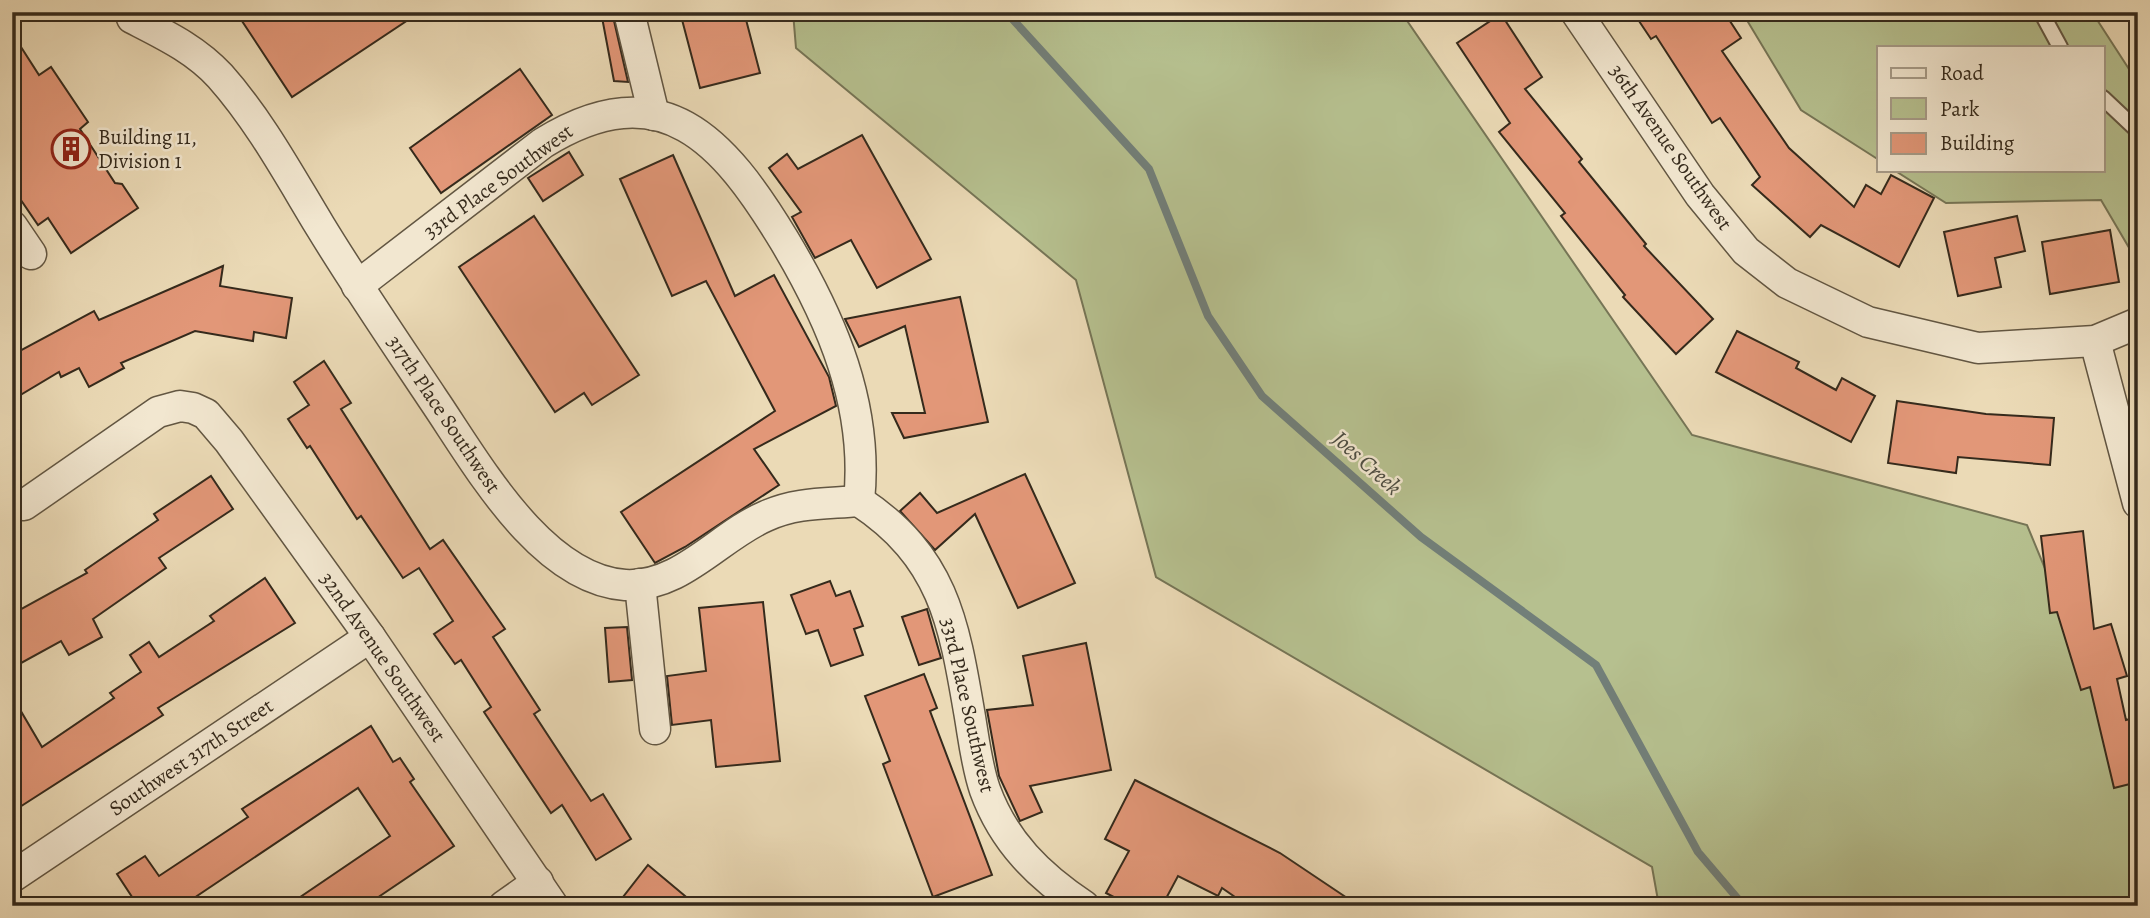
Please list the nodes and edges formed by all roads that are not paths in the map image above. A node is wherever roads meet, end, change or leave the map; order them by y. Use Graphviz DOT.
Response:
graph roads {
  1 [pos="168,12"];
  2 [pos="629,12"];
  3 [pos="1576,12"];
  4 [pos="2041,12"];
  5 [pos="124,15"];
  6 [pos="2059,46"];
  7 [pos="2104,99"];
  8 [pos="654,115"];
  9 [pos="2138,131"];
  10 [pos="12,226"];
  11 [pos="30,254"];
  12 [pos="357,286"];
  13 [pos="2138,323"];
  14 [pos="2095,341"];
  15 [pos="859,502"];
  16 [pos="2138,503"];
  17 [pos="24,505"];
  18 [pos="640,584"];
  19 [pos="370,637"];
  20 [pos="655,729"];
  21 [pos="12,877"];
  22 [pos="546,894"];
  23 [pos="504,906"];
  24 [pos="1084,906"];
  1 -- 5 [label="street"];
  2 -- 8 [label="street"];
  3 -- 14 [label="street, 36th Avenue Southwest"];
  4 -- 6 [label="lane"];
  5 -- 12 [label="street, 317th Place Southwest"];
  7 -- 9 [label="lane"];
  8 -- 12 [label="street, 33rd Place Southwest"];
  8 -- 15 [label="street, 33rd Place Southwest"];
  10 -- 11 [label="street"];
  12 -- 18 [label="street, 317th Place Southwest"];
  13 -- 14 [label="street, 36th Avenue Southwest"];
  14 -- 16 [label="street"];
  15 -- 18 [label="street, 317th Place Southwest"];
  15 -- 24 [label="street, 33rd Place Southwest"];
  17 -- 19 [label="street, 32nd Avenue Southwest"];
  18 -- 20 [label="street"];
  19 -- 21 [label="street, Southwest 317th Street"];
  19 -- 22 [label="street, 32nd Avenue Southwest"];
  22 -- 23 [label="street"];
}
